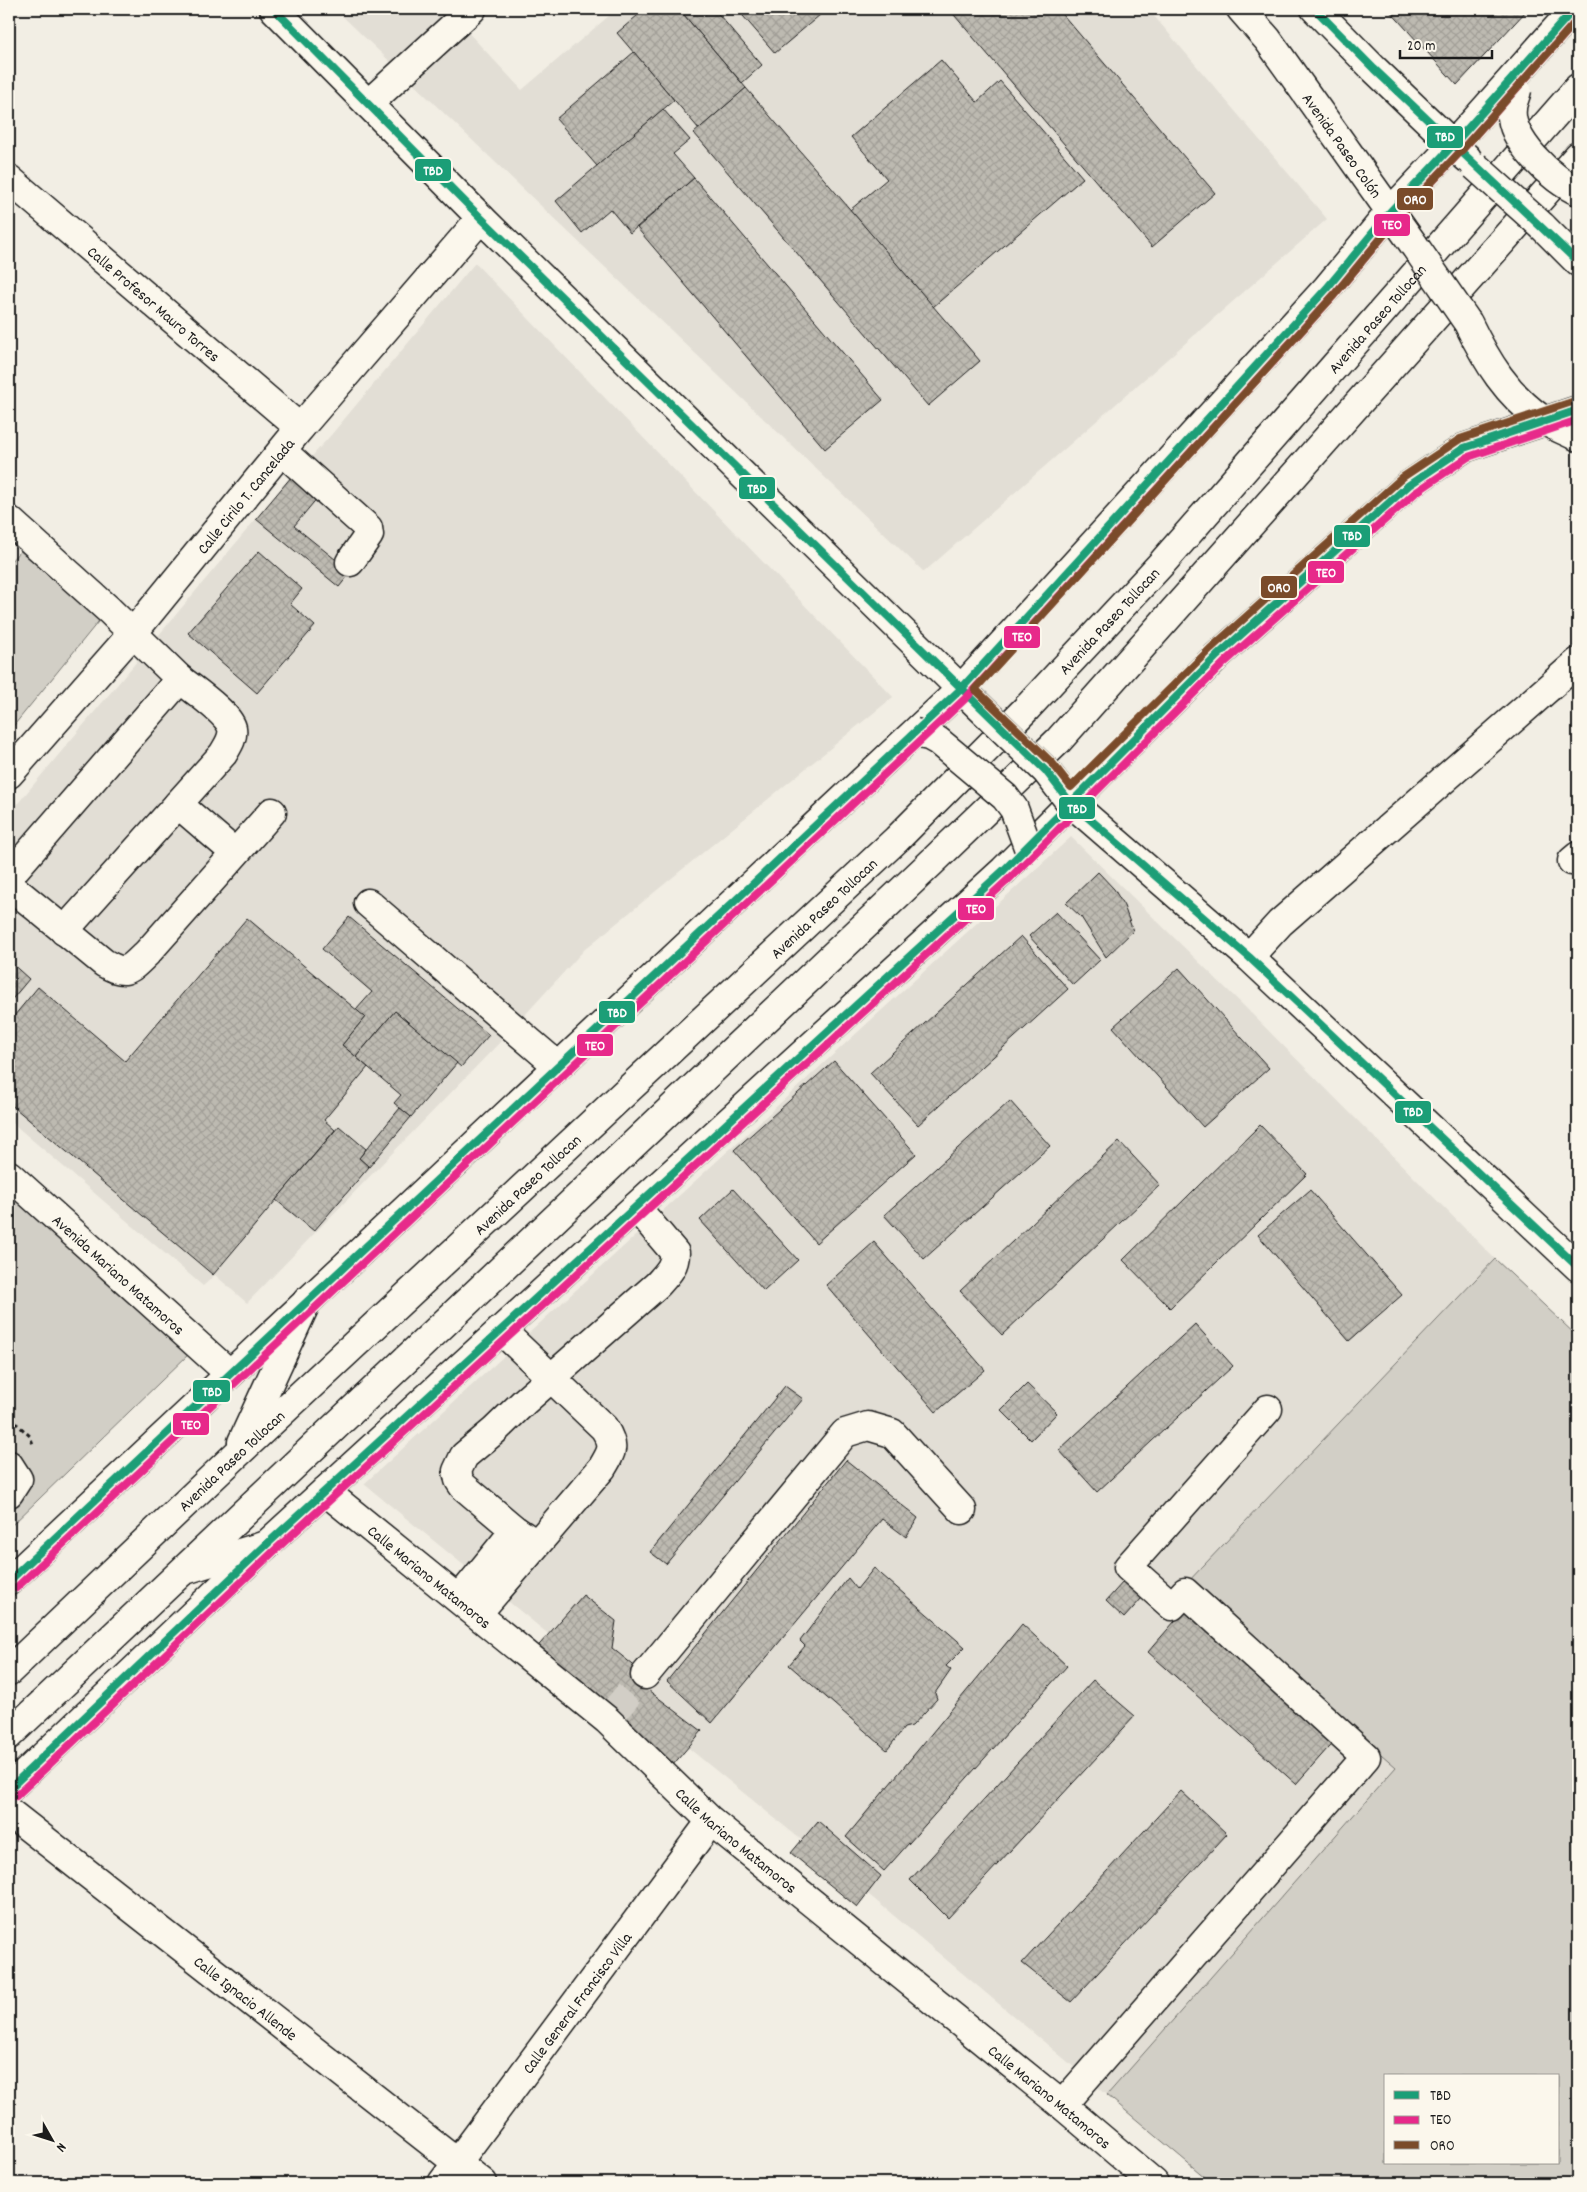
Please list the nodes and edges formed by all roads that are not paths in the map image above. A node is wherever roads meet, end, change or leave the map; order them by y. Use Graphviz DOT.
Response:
graph roads {
  1 [pos="274,9"];
  2 [pos="472,9"];
  3 [pos="1241,9"];
  4 [pos="1315,9"];
  5 [pos="1574,9"];
  6 [pos="1578,27"];
  7 [pos="1578,88"];
  8 [pos="368,104"];
  9 [pos="1453,145"];
  10 [pos="1578,156"];
  11 [pos="9,179"];
  12 [pos="1578,191"];
  13 [pos="1390,212"];
  14 [pos="481,218"];
  15 [pos="1578,262"];
  16 [pos="1578,410"];
  17 [pos="1545,421"];
  18 [pos="300,428"];
  19 [pos="1578,436"];
  20 [pos="282,451"];
  21 [pos="9,520"];
  22 [pos="350,562"];
  23 [pos="133,633"];
  24 [pos="1578,662"];
  25 [pos="180,679"];
  26 [pos="961,689"];
  27 [pos="916,733"];
  28 [pos="9,774"];
  29 [pos="1070,802"];
  30 [pos="178,804"];
  31 [pos="272,812"];
  32 [pos="1028,847"];
  33 [pos="235,853"];
  34 [pos="9,876"];
  35 [pos="9,884"];
  36 [pos="368,903"];
  37 [pos="64,931"];
  38 [pos="1249,957"];
  39 [pos="558,1066"];
  40 [pos="9,1175"];
  41 [pos="636,1207"];
  42 [pos="1577,1265"];
  43 [pos="307,1301"];
  44 [pos="501,1330"];
  45 [pos="229,1373"];
  46 [pos="552,1378"];
  47 [pos="1268,1409"];
  48 [pos="236,1455"];
  49 [pos="9,1465"];
  50 [pos="325,1491"];
  51 [pos="9,1493"];
  52 [pos="962,1510"];
  53 [pos="525,1537"];
  54 [pos="266,1545"];
  55 [pos="179,1572"];
  56 [pos="9,1581"];
  57 [pos="468,1607"];
  58 [pos="9,1671"];
  59 [pos="645,1675"];
  60 [pos="9,1735"];
  61 [pos="9,1789"];
  62 [pos="9,1812"];
  63 [pos="711,1821"];
  64 [pos="1062,2105"];
  65 [pos="450,2173"];
  66 [pos="483,2183"];
  67 [pos="1154,2183"];
  1 -- 8 [label="main road"];
  2 -- 8 [label="main road"];
  3 -- 13 [label="main road, Avenida Paseo Colón"];
  4 -- 9 [label="main road"];
  5 -- 9 [label="main road"];
  6 -- 12 [label="main road, bridge"];
  7 -- 48 [label="main road, Avenida Paseo Tollocan"];
  8 -- 14 [label="main road"];
  9 -- 13 [label="main road"];
  9 -- 15 [label="main road, bridge"];
  10 -- 55 [label="main road"];
  11 -- 18 [label="main road, Calle Profesor Mauro Torres"];
  13 -- 17 [label="main road, Avenida Paseo Colón, bridge"];
  13 -- 26 [label="main road"];
  14 -- 18 [label="main road, Calle Cirilo T. Cancelada"];
  14 -- 26 [label="main road"];
  16 -- 17 [label="main road"];
  17 -- 19 [label="main road, Avenida Paseo Colón"];
  17 -- 29 [label="main road"];
  18 -- 20 [label="main road, Calle Cirilo T. Cancelada"];
  20 -- 22 [label="main road"];
  20 -- 23 [label="main road, Calle Cirilo T. Cancelada"];
  21 -- 23 [label="main road"];
  23 -- 25 [label="main road"];
  23 -- 28 [label="main road, Calle Cirilo T. Cancelada"];
  24 -- 38 [label="main road"];
  25 -- 30 [label="main road"];
  25 -- 34 [label="main road"];
  26 -- 27 [label="main road"];
  26 -- 29 [label="main road, bridge"];
  27 -- 32 [label="main road, bridge"];
  27 -- 39 [label="main road"];
  29 -- 32 [label="main road"];
  29 -- 38 [label="main road"];
  30 -- 33 [label="main road"];
  30 -- 37 [label="main road"];
  31 -- 33 [label="main road"];
  32 -- 41 [label="main road"];
  33 -- 37 [label="main road"];
  35 -- 37 [label="main road"];
  36 -- 39 [label="main road"];
  38 -- 42 [label="main road"];
  39 -- 43 [label="main road"];
  40 -- 45 [label="main road, Avenida Mariano Matamoros"];
  41 -- 44 [label="main road"];
  41 -- 46 [label="main road"];
  43 -- 45 [label="main road"];
  43 -- 48 [label="main road"];
  44 -- 46 [label="main road"];
  44 -- 50 [label="main road"];
  45 -- 56 [label="main road"];
  46 -- 53 [label="main road"];
  46 -- 53 [label="main road"];
  47 -- 64 [label="main road"];
  48 -- 58 [label="main road, Avenida Paseo Tollocan"];
  49 -- 51 [label="main road"];
  50 -- 54 [label="main road"];
  50 -- 57 [label="main road, Calle Mariano Matamoros"];
  52 -- 59 [label="main road"];
  53 -- 57 [label="main road"];
  54 -- 55 [label="main road"];
  54 -- 61 [label="main road"];
  55 -- 60 [label="main road"];
  57 -- 63 [label="main road, Calle Mariano Matamoros"];
  62 -- 65 [label="main road, Calle Ignacio Allende"];
  63 -- 64 [label="main road, Calle Mariano Matamoros"];
  63 -- 65 [label="main road, Calle General Francisco Villa"];
  64 -- 67 [label="main road, Calle Mariano Matamoros"];
  65 -- 66 [label="main road, Calle Ignacio Allende"];
}
